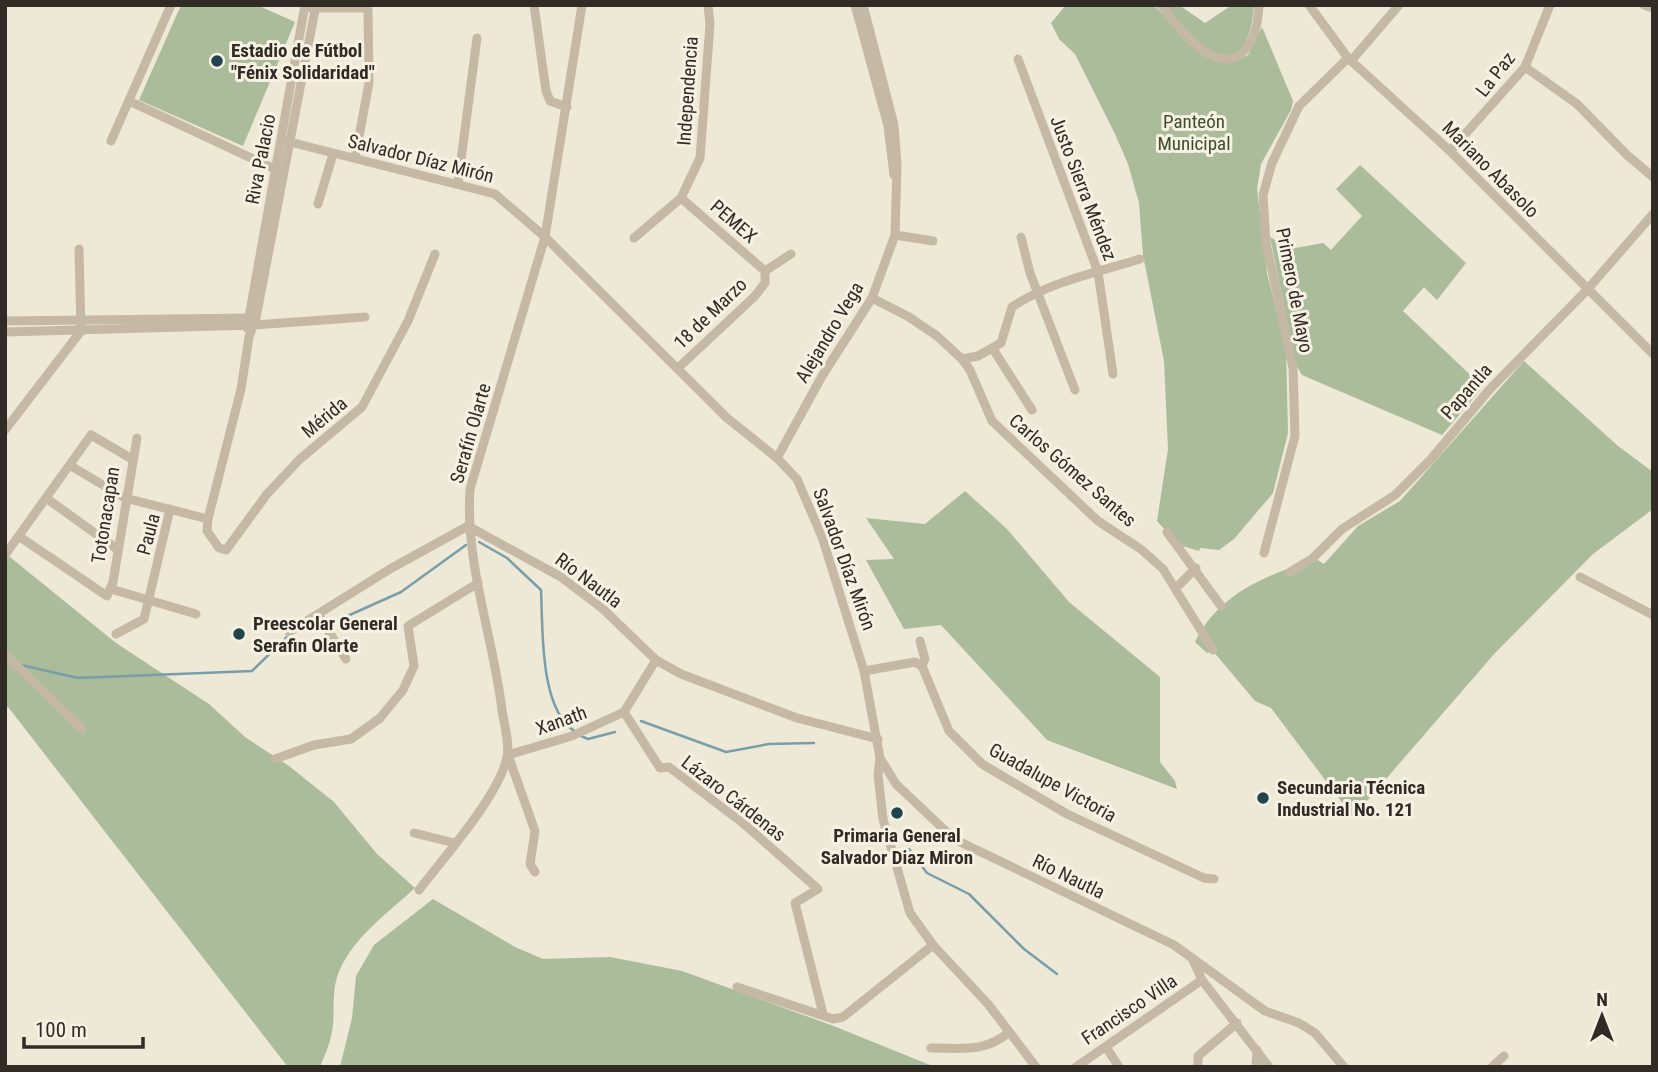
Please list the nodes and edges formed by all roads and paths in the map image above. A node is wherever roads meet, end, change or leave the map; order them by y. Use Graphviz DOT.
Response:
graph roads {
  1 [pos="171,5"];
  2 [pos="534,5"];
  3 [pos="582,5"];
  4 [pos="708,5"];
  5 [pos="855,5"];
  6 [pos="863,5"];
  7 [pos="1161,5"];
  8 [pos="1259,5"];
  9 [pos="1309,5"];
  10 [pos="1399,5"];
  11 [pos="1550,5"];
  12 [pos="1644,5"];
  13 [pos="305,7"];
  14 [pos="316,7"];
  15 [pos="1653,8"];
  16 [pos="477,38"];
  17 [pos="1350,59"];
  18 [pos="1018,60"];
  19 [pos="874,61"];
  20 [pos="1525,67"];
  21 [pos="129,101"];
  22 [pos="567,107"];
  23 [pos="111,141"];
  24 [pos="286,141"];
  25 [pos="1450,151"];
  26 [pos="334,154"];
  27 [pos="355,158"];
  28 [pos="280,172"];
  29 [pos="1653,177"];
  30 [pos="458,183"];
  31 [pos="681,198"];
  32 [pos="318,204"];
  33 [pos="1653,214"];
  34 [pos="895,235"];
  35 [pos="545,237"];
  36 [pos="1021,237"];
  37 [pos="634,238"];
  38 [pos="933,241"];
  39 [pos="79,249"];
  40 [pos="435,254"];
  41 [pos="791,254"];
  42 [pos="1140,259"];
  43 [pos="765,271"];
  44 [pos="1098,272"];
  45 [pos="1586,290"];
  46 [pos="1039,292"];
  47 [pos="872,298"];
  48 [pos="142,317"];
  49 [pos="365,317"];
  50 [pos="81,319"];
  51 [pos="5,321"];
  52 [pos="251,322"];
  53 [pos="142,329"];
  54 [pos="81,331"];
  55 [pos="5,332"];
  56 [pos="993,349"];
  57 [pos="1653,354"];
  58 [pos="962,359"];
  59 [pos="678,368"];
  60 [pos="1113,374"];
  61 [pos="1075,390"];
  62 [pos="1032,410"];
  63 [pos="5,430"];
  64 [pos="137,438"];
  65 [pos="778,458"];
  66 [pos="132,459"];
  67 [pos="72,466"];
  68 [pos="46,498"];
  69 [pos="125,498"];
  70 [pos="170,509"];
  71 [pos="208,519"];
  72 [pos="468,526"];
  73 [pos="207,531"];
  74 [pos="1167,532"];
  75 [pos="20,537"];
  76 [pos="117,549"];
  77 [pos="1264,553"];
  78 [pos="5,555"];
  79 [pos="1196,568"];
  80 [pos="1290,572"];
  81 [pos="1580,577"];
  82 [pos="478,583"];
  83 [pos="1176,588"];
  84 [pos="109,593"];
  85 [pos="149,603"];
  86 [pos="1222,606"];
  87 [pos="196,614"];
  88 [pos="1653,615"];
  89 [pos="319,616"];
  90 [pos="289,632"];
  91 [pos="116,634"];
  92 [pos="920,641"];
  93 [pos="1213,650"];
  94 [pos="5,654"];
  95 [pos="346,659"];
  96 [pos="656,660"];
  97 [pos="922,666"];
  98 [pos="864,671"];
  99 [pos="624,712"];
  100 [pos="82,729"];
  101 [pos="878,739"];
  102 [pos="508,755"];
  103 [pos="880,758"];
  104 [pos="275,759"];
  105 [pos="414,832"];
  106 [pos="455,843"];
  107 [pos="535,872"];
  108 [pos="1214,879"];
  109 [pos="419,890"];
  110 [pos="933,945"];
  111 [pos="1192,956"];
  112 [pos="1202,980"];
  113 [pos="737,987"];
  114 [pos="823,1014"];
  115 [pos="1237,1023"];
  116 [pos="1009,1032"];
  117 [pos="1106,1047"];
  118 [pos="931,1048"];
  119 [pos="1257,1050"];
  120 [pos="1504,1056"];
  121 [pos="1036,1067"];
  122 [pos="1076,1067"];
  123 [pos="1119,1067"];
  124 [pos="1198,1067"];
  125 [pos="1256,1067"];
  126 [pos="1269,1067"];
  127 [pos="1344,1067"];
  128 [pos="1492,1067"];
  1 -- 21 [label="street"];
  2 -- 22 [label="street"];
  3 -- 22 [label="street, Serafín Olarte"];
  4 -- 31 [label="street, Independencia"];
  5 -- 19 [label="street, Alejandro Vega"];
  6 -- 19 [label="street, Alejandro Vega"];
  7 -- 8 [label="street"];
  9 -- 17 [label="street, Mariano Abasolo"];
  10 -- 17 [label="street, Primero de Mayo"];
  11 -- 20 [label="street, La Paz"];
  12 -- 15 [label="street"];
  13 -- 14 [label="street"];
  13 -- 24 [label="street, Riva Palacio"];
  14 -- 24 [label="street, Riva Palacio"];
  14 -- 27 [label="street"];
  16 -- 30 [label="street"];
  17 -- 25 [label="street, Mariano Abasolo"];
  17 -- 77 [label="street, Primero de Mayo"];
  18 -- 44 [label="street, Justo Sierra Méndez"];
  19 -- 34 [label="street, Alejandro Vega"];
  20 -- 25 [label="street, La Paz"];
  20 -- 29 [label="street"];
  21 -- 23 [label="street"];
  21 -- 28 [label="street"];
  22 -- 35 [label="street, Serafín Olarte"];
  24 -- 26 [label="street, Salvador Díaz Mirón"];
  24 -- 28 [label="street, Riva Palacio"];
  25 -- 45 [label="street, Mariano Abasolo"];
  26 -- 27 [label="street, Salvador Díaz Mirón"];
  26 -- 32 [label="street"];
  27 -- 30 [label="street, Salvador Díaz Mirón"];
  28 -- 52 [label="street, Riva Palacio"];
  30 -- 35 [label="street, Salvador Díaz Mirón"];
  31 -- 37 [label="street, Independencia"];
  31 -- 43 [label="street, PEMEX"];
  33 -- 45 [label="street, Papantla"];
  34 -- 38 [label="street"];
  34 -- 47 [label="street, Alejandro Vega"];
  35 -- 59 [label="street, Salvador Díaz Mirón"];
  35 -- 72 [label="street, Serafín Olarte"];
  36 -- 46 [label="street"];
  39 -- 50 [label="street"];
  40 -- 73 [label="street, Mérida"];
  41 -- 43 [label="street, 18 de Marzo"];
  42 -- 44 [label="street"];
  43 -- 59 [label="street, 18 de Marzo"];
  44 -- 46 [label="street"];
  44 -- 60 [label="street, Justo Sierra Méndez"];
  45 -- 57 [label="street, Mariano Abasolo"];
  45 -- 80 [label="street, Papantla"];
  46 -- 56 [label="street"];
  46 -- 61 [label="street"];
  47 -- 58 [label="street, Carlos Gómez Santes"];
  47 -- 65 [label="street, Alejandro Vega"];
  48 -- 50 [label="street"];
  48 -- 52 [label="street"];
  48 -- 53 [label="street"];
  49 -- 52 [label="street"];
  50 -- 51 [label="street"];
  50 -- 54 [label="street"];
  52 -- 53 [label="street"];
  52 -- 71 [label="street, Riva Palacio"];
  53 -- 54 [label="street"];
  54 -- 55 [label="street"];
  54 -- 63 [label="street"];
  56 -- 58 [label="street"];
  56 -- 62 [label="street"];
  58 -- 83 [label="street, Carlos Gómez Santes"];
  59 -- 65 [label="street, Salvador Díaz Mirón"];
  64 -- 66 [label="street, Totonacapan"];
  65 -- 98 [label="street, Salvador Díaz Mirón"];
  66 -- 67 [label="street"];
  66 -- 69 [label="street, Totonacapan"];
  67 -- 68 [label="street"];
  67 -- 69 [label="street"];
  68 -- 75 [label="street"];
  68 -- 76 [label="street"];
  69 -- 70 [label="street"];
  69 -- 76 [label="street, Totonacapan"];
  70 -- 71 [label="street, Paula"];
  70 -- 85 [label="street, Paula"];
  71 -- 73 [label="street, Riva Palacio"];
  72 -- 82 [label="street, Serafín Olarte"];
  72 -- 89 [label="street"];
  72 -- 96 [label="street, Río Nautla"];
  74 -- 79 [label="street"];
  75 -- 78 [label="street"];
  75 -- 84 [label="street"];
  76 -- 84 [label="street, Totonacapan"];
  79 -- 83 [label="street"];
  79 -- 86 [label="street"];
  81 -- 88 [label="street"];
  82 -- 102 [label="street, Serafín Olarte"];
  82 -- 104 [label="street"];
  83 -- 93 [label="street, Carlos Gómez Santes"];
  84 -- 85 [label="street"];
  85 -- 87 [label="street"];
  85 -- 91 [label="street, Paula"];
  89 -- 90 [label="street"];
  89 -- 95 [label="street"];
  92 -- 97 [label="street, Guadalupe Victoria"];
  94 -- 100 [label="street"];
  96 -- 99 [label="street"];
  96 -- 101 [label="street, Río Nautla"];
  97 -- 98 [label="street"];
  97 -- 108 [label="street, Guadalupe Victoria"];
  98 -- 101 [label="street, Salvador Díaz Mirón"];
  99 -- 102 [label="street, Xanath"];
  99 -- 114 [label="street, Lázaro Cárdenas"];
  101 -- 103 [label="street, Salvador Díaz Mirón"];
  102 -- 106 [label="street"];
  102 -- 107 [label="street, Serafín Olarte"];
  103 -- 110 [label="street, Salvador Díaz Mirón"];
  103 -- 111 [label="street, Río Nautla"];
  105 -- 106 [label="street"];
  106 -- 109 [label="street"];
  110 -- 114 [label="street"];
  110 -- 116 [label="street, Salvador Díaz Mirón"];
  111 -- 112 [label="street"];
  111 -- 127 [label="street, Río Nautla"];
  112 -- 115 [label="street"];
  112 -- 117 [label="street, Francisco Villa"];
  113 -- 114 [label="street"];
  115 -- 119 [label="street"];
  115 -- 124 [label="street"];
  116 -- 118 [label="street"];
  116 -- 121 [label="street, Salvador Díaz Mirón"];
  117 -- 122 [label="street, Francisco Villa"];
  117 -- 123 [label="street"];
  119 -- 125 [label="street"];
  119 -- 126 [label="street"];
  120 -- 128 [label="street"];
}
